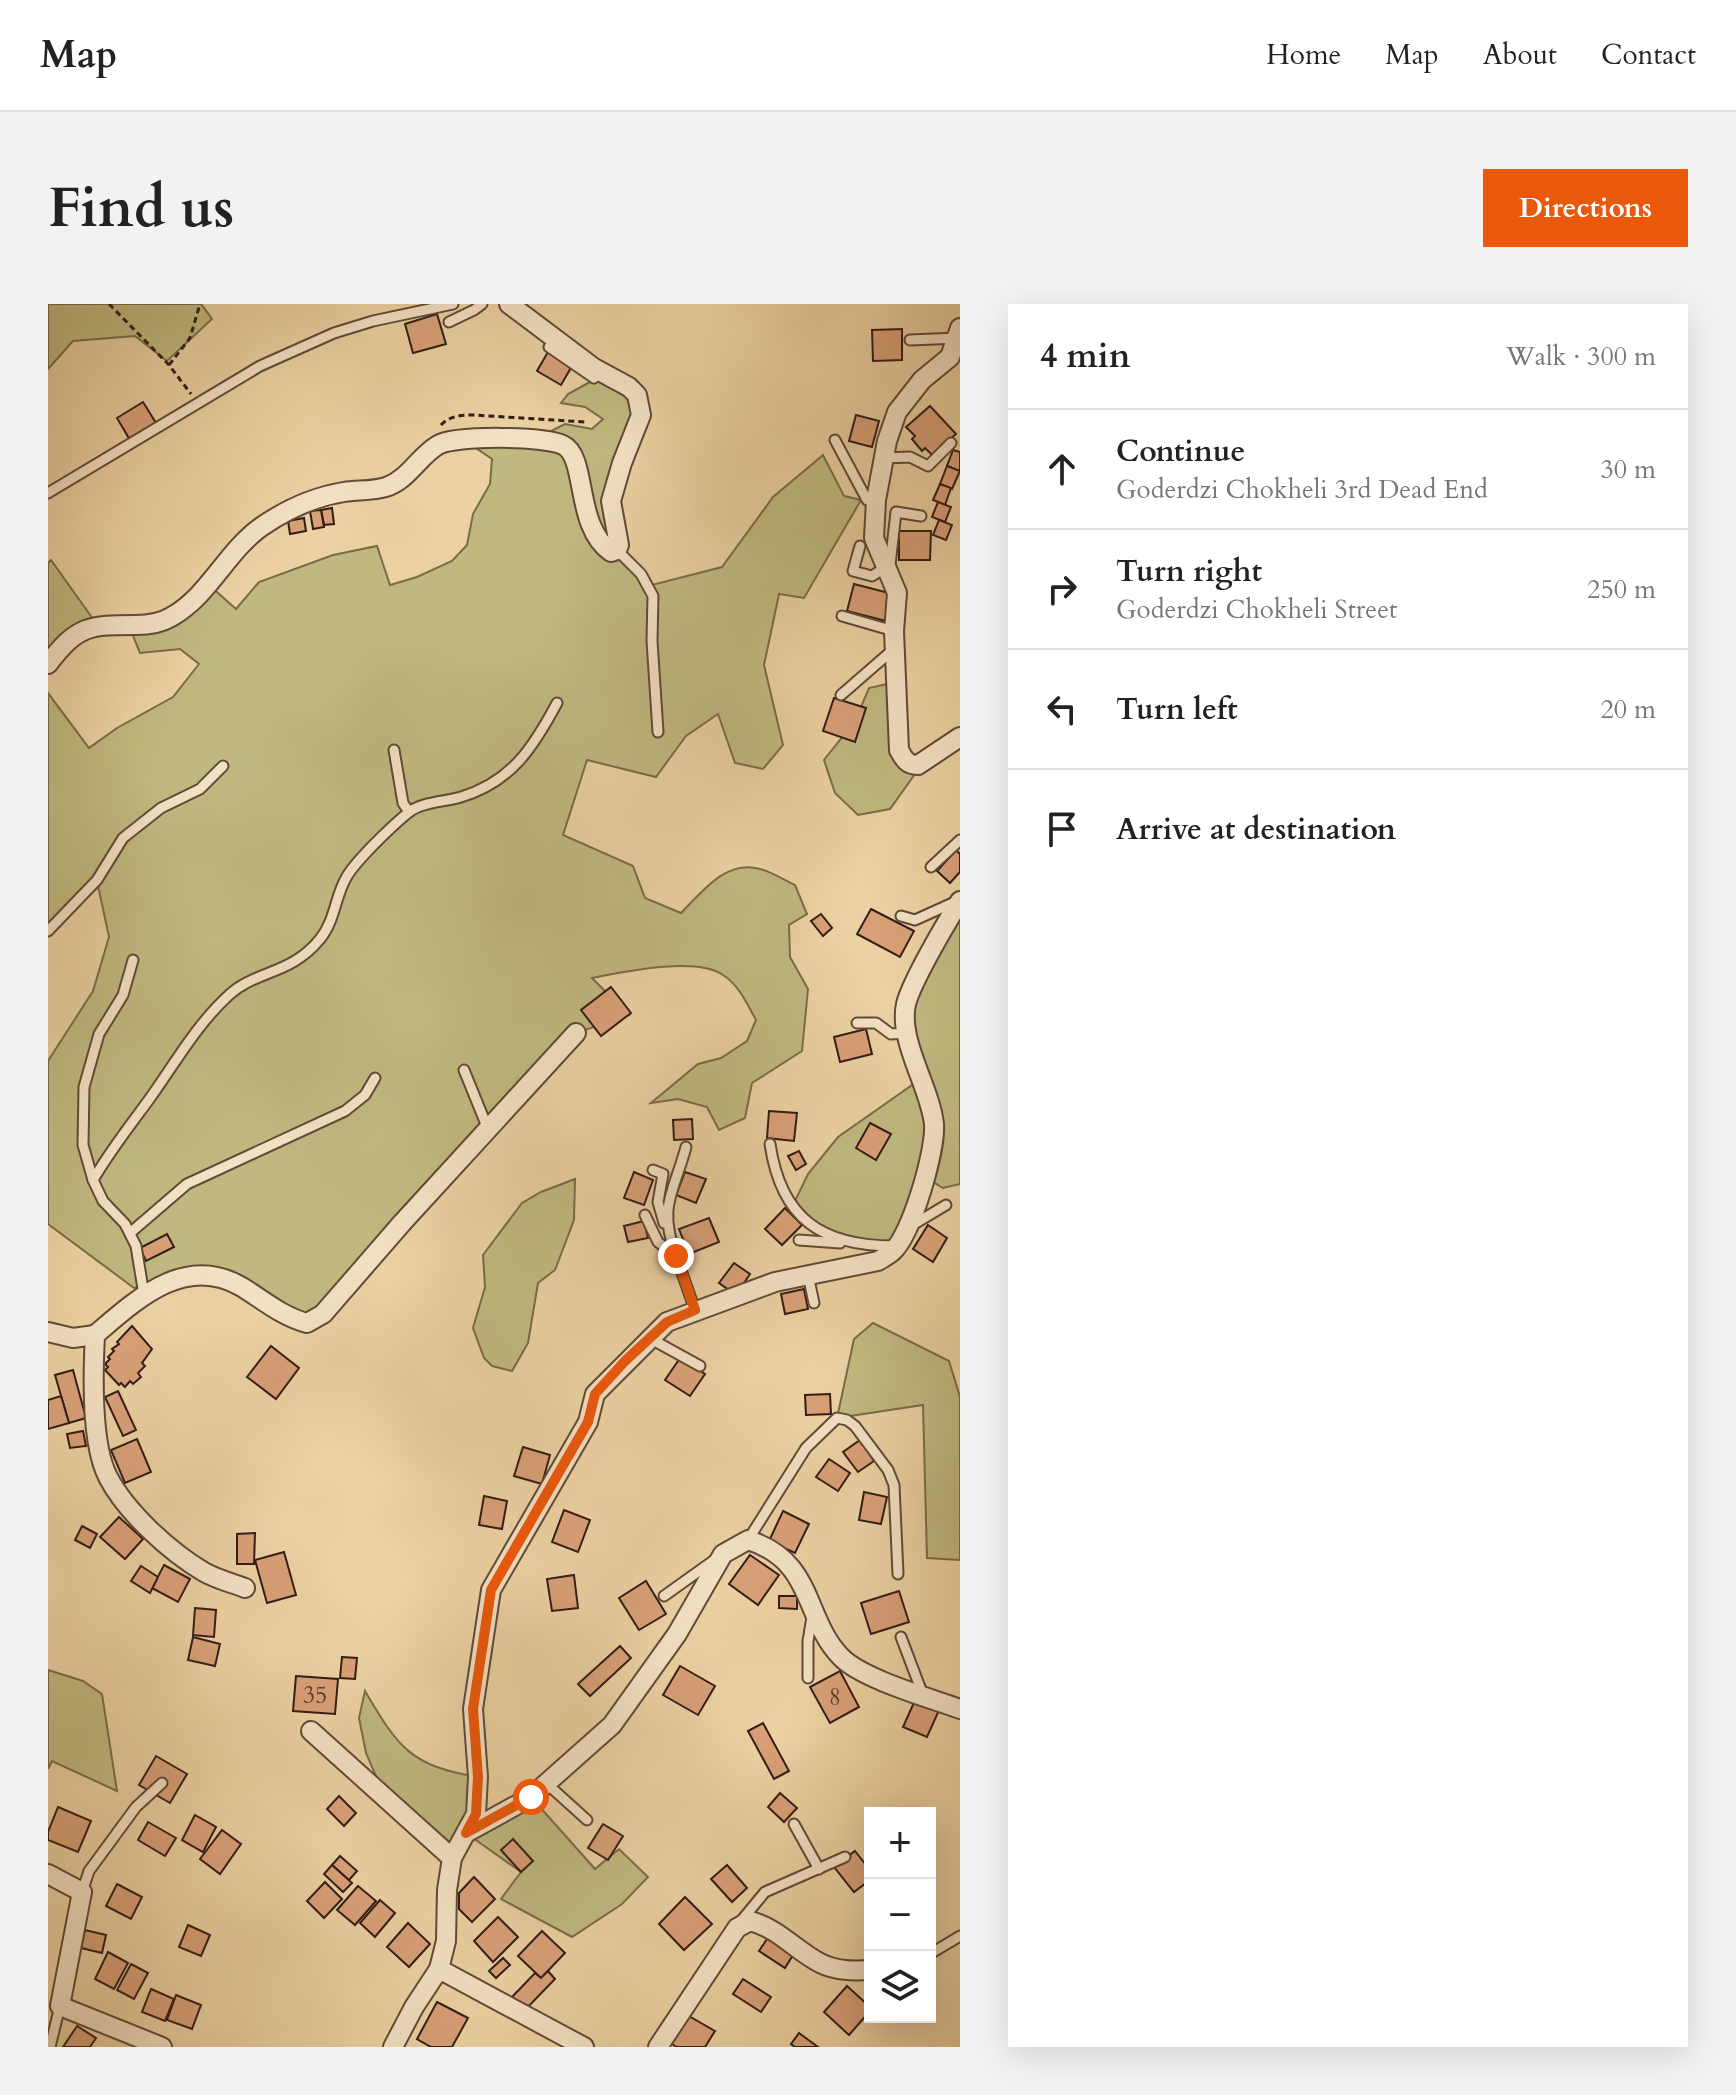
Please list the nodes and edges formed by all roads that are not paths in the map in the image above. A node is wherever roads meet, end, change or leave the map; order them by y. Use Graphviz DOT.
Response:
graph roads {
  1 [pos="453,304"];
  2 [pos="482,304"];
  3 [pos="509,304"];
  4 [pos="449,322"];
  5 [pos="959,333"];
  6 [pos="910,340"];
  7 [pos="549,347"];
  8 [pos="601,371"];
  9 [pos="835,440"];
  10 [pos="951,443"];
  11 [pos="884,458"];
  12 [pos="48,493"];
  13 [pos="876,500"];
  14 [pos="921,516"];
  15 [pos="281,526"];
  16 [pos="262,527"];
  17 [pos="860,546"];
  18 [pos="617,550"];
  19 [pos="887,570"];
  20 [pos="842,616"];
  21 [pos="894,640"];
  22 [pos="48,664"];
  23 [pos="841,695"];
  24 [pos="557,703"];
  25 [pos="658,732"];
  26 [pos="960,737"];
  27 [pos="394,750"];
  28 [pos="223,766"];
  29 [pos="409,812"];
  30 [pos="960,840"];
  31 [pos="931,867"];
  32 [pos="960,900"];
  33 [pos="901,916"];
  34 [pos="48,931"];
  35 [pos="133,960"];
  36 [pos="857,1023"];
  37 [pos="576,1033"];
  38 [pos="908,1033"];
  39 [pos="464,1070"];
  40 [pos="375,1078"];
  41 [pos="488,1129"];
  42 [pos="770,1144"];
  43 [pos="686,1147"];
  44 [pos="653,1170"];
  45 [pos="93,1180"];
  46 [pos="946,1205"];
  47 [pos="645,1215"];
  48 [pos="909,1227"];
  49 [pos="667,1231"];
  50 [pos="130,1233"];
  51 [pos="799,1240"];
  52 [pos="848,1243"];
  53 [pos="898,1246"];
  54 [pos="676,1256"];
  55 [pos="808,1275"];
  56 [pos="144,1295"];
  57 [pos="814,1303"];
  58 [pos="695,1310"];
  59 [pos="48,1332"];
  60 [pos="95,1335"];
  61 [pos="650,1338"];
  62 [pos="700,1366"];
  63 [pos="748,1540"];
  64 [pos="723,1554"];
  65 [pos="898,1574"];
  66 [pos="245,1588"];
  67 [pos="664,1596"];
  68 [pos="814,1606"];
  69 [pos="901,1637"];
  70 [pos="808,1678"];
  71 [pos="923,1695"];
  72 [pos="960,1709"];
  73 [pos="311,1731"];
  74 [pos="162,1783"];
  75 [pos="546,1783"];
  76 [pos="587,1820"];
  77 [pos="794,1824"];
  78 [pos="466,1833"];
  79 [pos="845,1857"];
  80 [pos="452,1858"];
  81 [pos="819,1869"];
  82 [pos="48,1874"];
  83 [pos="82,1892"];
  84 [pos="737,1928"];
  85 [pos="960,1936"];
  86 [pos="935,1951"];
  87 [pos="439,1969"];
  88 [pos="864,1970"];
  89 [pos="60,2006"];
  90 [pos="49,2047"];
  91 [pos="162,2047"];
  92 [pos="393,2047"];
  93 [pos="584,2047"];
  94 [pos="658,2047"];
  1 -- 12 [label="lane"];
  2 -- 4 [label="lane"];
  3 -- 8 [label="street"];
  5 -- 6 [label="lane"];
  5 -- 11 [label="street"];
  7 -- 8 [label="lane"];
  8 -- 18 [label="street"];
  9 -- 13 [label="lane"];
  10 -- 11 [label="lane"];
  11 -- 13 [label="street"];
  13 -- 19 [label="street"];
  14 -- 19 [label="lane"];
  15 -- 16 [label="lane"];
  16 -- 18 [label="street"];
  16 -- 22 [label="street"];
  17 -- 19 [label="lane"];
  18 -- 25 [label="lane"];
  19 -- 21 [label="street"];
  20 -- 21 [label="lane"];
  21 -- 23 [label="lane"];
  21 -- 26 [label="street"];
  24 -- 29 [label="lane"];
  27 -- 29 [label="lane"];
  28 -- 34 [label="lane"];
  29 -- 45 [label="lane"];
  30 -- 31 [label="lane"];
  32 -- 33 [label="lane"];
  32 -- 38 [label="street"];
  35 -- 45 [label="lane"];
  36 -- 38 [label="lane"];
  37 -- 41 [label="street"];
  38 -- 48 [label="street"];
  39 -- 41 [label="lane"];
  40 -- 50 [label="lane"];
  41 -- 56 [label="street"];
  42 -- 52 [label="lane"];
  43 -- 49 [label="lane"];
  44 -- 49 [label="lane"];
  45 -- 50 [label="lane"];
  46 -- 48 [label="lane"];
  47 -- 54 [label="lane"];
  48 -- 53 [label="street"];
  49 -- 54 [label="lane"];
  50 -- 56 [label="lane"];
  51 -- 52 [label="lane"];
  52 -- 53 [label="lane"];
  53 -- 55 [label="street"];
  54 -- 58 [label="lane"];
  55 -- 57 [label="lane"];
  55 -- 58 [label="street"];
  56 -- 60 [label="street"];
  58 -- 61 [label="street"];
  59 -- 60 [label="street"];
  60 -- 66 [label="street"];
  61 -- 62 [label="lane"];
  61 -- 78 [label="street"];
  63 -- 64 [label="street"];
  63 -- 65 [label="lane"];
  63 -- 68 [label="street"];
  64 -- 67 [label="lane"];
  64 -- 75 [label="street"];
  68 -- 70 [label="lane"];
  68 -- 71 [label="street"];
  69 -- 71 [label="lane"];
  71 -- 72 [label="street"];
  73 -- 80 [label="street"];
  74 -- 83 [label="lane"];
  75 -- 76 [label="lane"];
  75 -- 78 [label="street"];
  77 -- 81 [label="lane"];
  78 -- 80 [label="street"];
  79 -- 81 [label="lane"];
  80 -- 87 [label="street"];
  81 -- 84 [label="lane"];
  82 -- 83 [label="street"];
  83 -- 89 [label="street"];
  84 -- 88 [label="street"];
  84 -- 94 [label="street"];
  85 -- 86 [label="lane"];
  87 -- 92 [label="street"];
  87 -- 93 [label="street"];
  89 -- 90 [label="lane"];
  89 -- 91 [label="street"];
}
